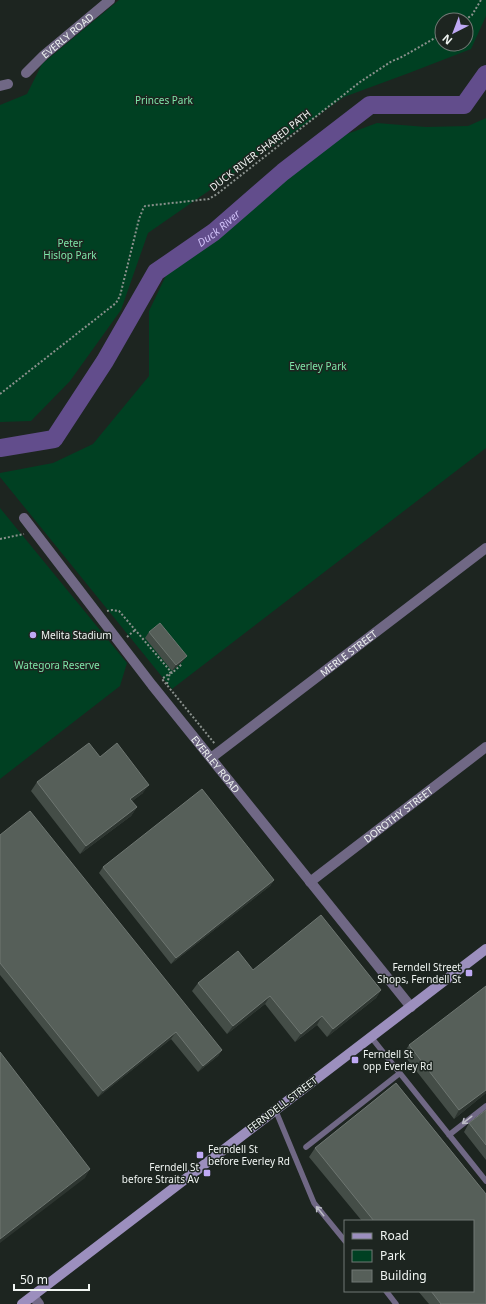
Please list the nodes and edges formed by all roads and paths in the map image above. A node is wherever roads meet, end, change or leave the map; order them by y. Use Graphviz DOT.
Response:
graph roads {
  1 [pos="110,0"];
  2 [pos="480,0"];
  3 [pos="474,12"];
  4 [pos="434,39"];
  5 [pos="26,73"];
  6 [pos="0,394"];
  7 [pos="24,518"];
  8 [pos="35,531"];
  9 [pos="0,539"];
  10 [pos="486,548"];
  11 [pos="100,616"];
  12 [pos="182,664"];
  13 [pos="171,672"];
  14 [pos="167,685"];
  15 [pos="216,746"];
  16 [pos="486,747"];
  17 [pos="211,758"];
  18 [pos="310,882"];
  19 [pos="486,949"];
  20 [pos="411,1007"];
  21 [pos="371,1037"];
  22 [pos="400,1073"];
  23 [pos="486,1106"];
  24 [pos="275,1110"];
  25 [pos="449,1135"];
  26 [pos="306,1147"];
  27 [pos="486,1181"];
  28 [pos="344,1240"];
  29 [pos="387,1292"];
  30 [pos="33,1296"];
  31 [pos="22,1304"];
  32 [pos="39,1304"];
  33 [pos="396,1304"];
  1 -- 5 [label="street, EVERLY ROAD"];
  2 -- 3 [label="path"];
  4 -- 6 [label="path, DUCK RIVER SHARED PATH"];
  7 -- 8 [label="street, EVERLEY ROAD"];
  8 -- 9 [label="path"];
  8 -- 11 [label="street, EVERLEY ROAD"];
  10 -- 17 [label="street, MERLE STREET"];
  11 -- 13 [label="path"];
  11 -- 17 [label="street, EVERLEY ROAD"];
  12 -- 13 [label="path"];
  13 -- 14 [label="path"];
  13 -- 14 [label="path"];
  14 -- 15 [label="path"];
  16 -- 18 [label="street, DOROTHY STREET"];
  17 -- 18 [label="street, EVERLEY ROAD"];
  18 -- 20 [label="street, EVERLEY ROAD"];
  19 -- 20 [label="main road, FERNDELL STREET"];
  20 -- 21 [label="main road, FERNDELL STREET"];
  21 -- 22 [label="lane"];
  21 -- 24 [label="main road, FERNDELL STREET"];
  22 -- 25 [label="lane"];
  22 -- 26 [label="lane"];
  23 -- 25 [label="lane, one-way"];
  28 -- 24 [label="lane, one-way"];
  24 -- 30 [label="main road, FERNDELL STREET"];
  25 -- 27 [label="lane"];
  29 -- 33 [label="lane"];
  30 -- 31 [label="main road, FERNDELL STREET"];
  30 -- 32 [label="street"];
}
